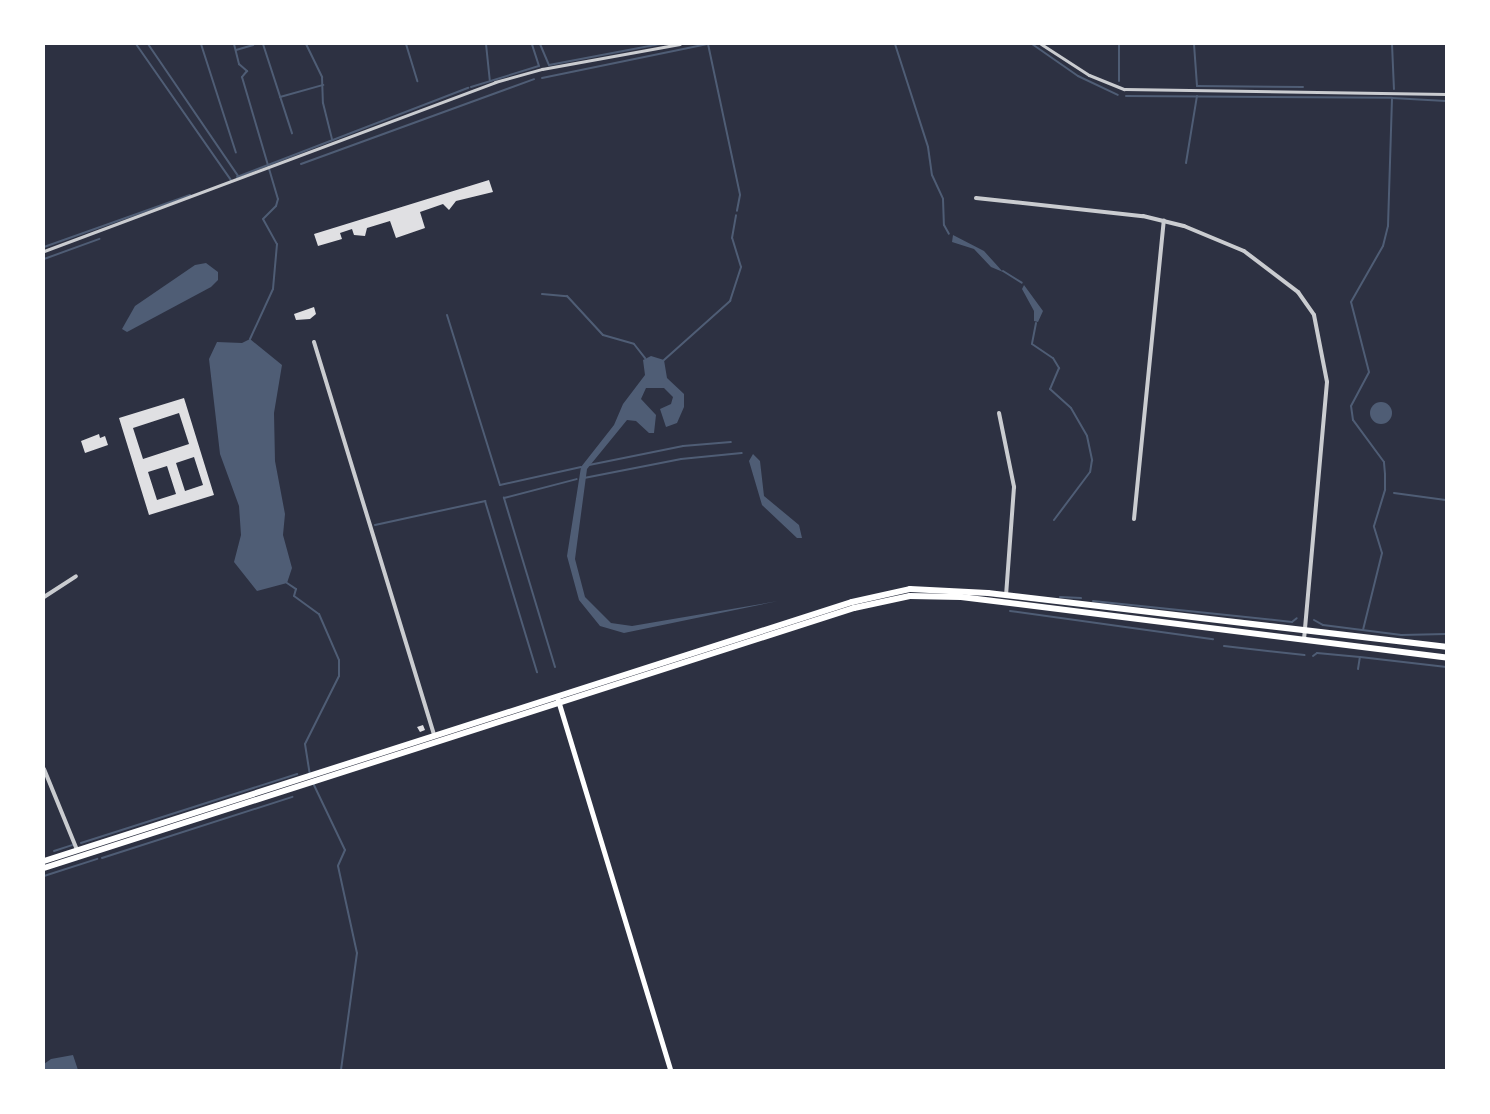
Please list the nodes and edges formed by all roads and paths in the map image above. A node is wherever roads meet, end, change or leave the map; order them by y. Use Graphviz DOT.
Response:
graph roads {
  1 [pos="680,44"];
  2 [pos="1041,44"];
  3 [pos="1446,94"];
  4 [pos="976,198"];
  5 [pos="1164,221"];
  6 [pos="44,251"];
  7 [pos="315,342"];
  8 [pos="999,413"];
  9 [pos="1134,519"];
  10 [pos="76,576"];
  11 [pos="1006,595"];
  12 [pos="44,597"];
  13 [pos="1305,630"];
  14 [pos="1304,640"];
  15 [pos="1446,647"];
  16 [pos="1446,657"];
  17 [pos="558,700"];
  18 [pos="434,736"];
  19 [pos="44,769"];
  20 [pos="324,775"];
  21 [pos="300,782"];
  22 [pos="77,850"];
  23 [pos="44,861"];
  24 [pos="44,868"];
  25 [pos="670,1071"];
  1 -- 6 [label="street"];
  2 -- 3 [label="street"];
  4 -- 5 [label="street"];
  5 -- 9 [label="street"];
  5 -- 13 [label="street"];
  7 -- 18 [label="street"];
  8 -- 11 [label="street"];
  10 -- 12 [label="street"];
  11 -- 13 [label="main road"];
  11 -- 17 [label="main road"];
  13 -- 14 [label="street"];
  13 -- 15 [label="main road"];
  14 -- 16 [label="main road"];
  14 -- 17 [label="main road"];
  17 -- 18 [label="main road"];
  17 -- 20 [label="main road"];
  17 -- 25 [label="main road"];
  18 -- 20 [label="main road"];
  19 -- 22 [label="street"];
  20 -- 21 [label="main road"];
  21 -- 22 [label="main road"];
  21 -- 24 [label="main road"];
  22 -- 23 [label="main road"];
}
